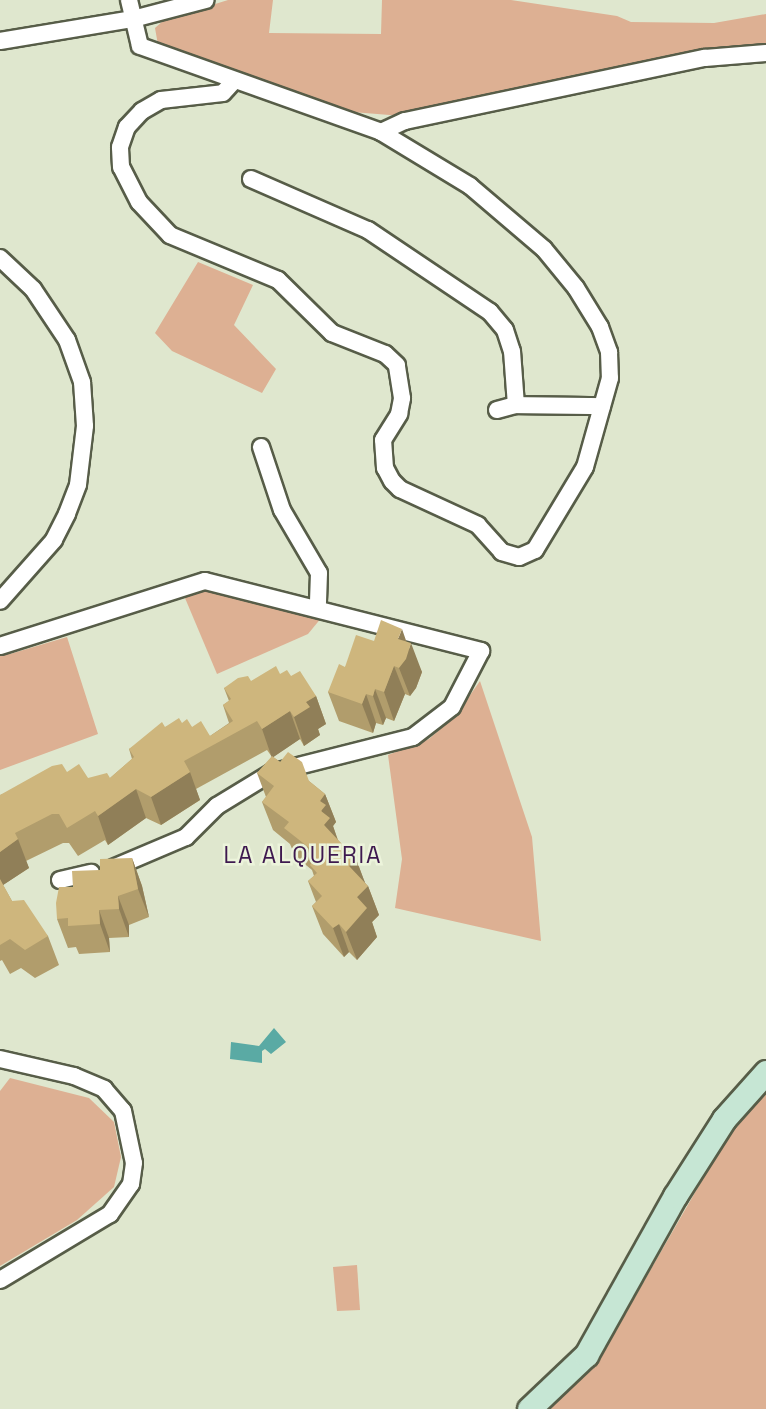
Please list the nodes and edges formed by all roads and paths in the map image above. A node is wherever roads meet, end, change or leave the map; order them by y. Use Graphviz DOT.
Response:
graph roads {
  1 [pos="129,0"];
  2 [pos="206,0"];
  3 [pos="133,19"];
  4 [pos="0,41"];
  5 [pos="766,54"];
  6 [pos="233,82"];
  7 [pos="380,132"];
  8 [pos="251,179"];
  9 [pos="0,258"];
  10 [pos="516,405"];
  11 [pos="602,406"];
  12 [pos="497,410"];
  13 [pos="261,447"];
  14 [pos="0,601"];
  15 [pos="318,607"];
  16 [pos="0,646"];
  17 [pos="60,880"];
  18 [pos="0,1059"];
  19 [pos="766,1072"];
  20 [pos="0,1280"];
  21 [pos="529,1409"];
  1 -- 3 [label="street"];
  2 -- 3 [label="street"];
  3 -- 4 [label="street"];
  3 -- 6 [label="street"];
  5 -- 7 [label="street"];
  6 -- 7 [label="street"];
  6 -- 11 [label="street"];
  7 -- 11 [label="street"];
  8 -- 10 [label="street"];
  9 -- 14 [label="street"];
  10 -- 11 [label="street"];
  10 -- 12 [label="street"];
  13 -- 15 [label="street"];
  15 -- 16 [label="street"];
  15 -- 17 [label="street"];
  18 -- 20 [label="street"];
  19 -- 21 [label="main road"];
}
